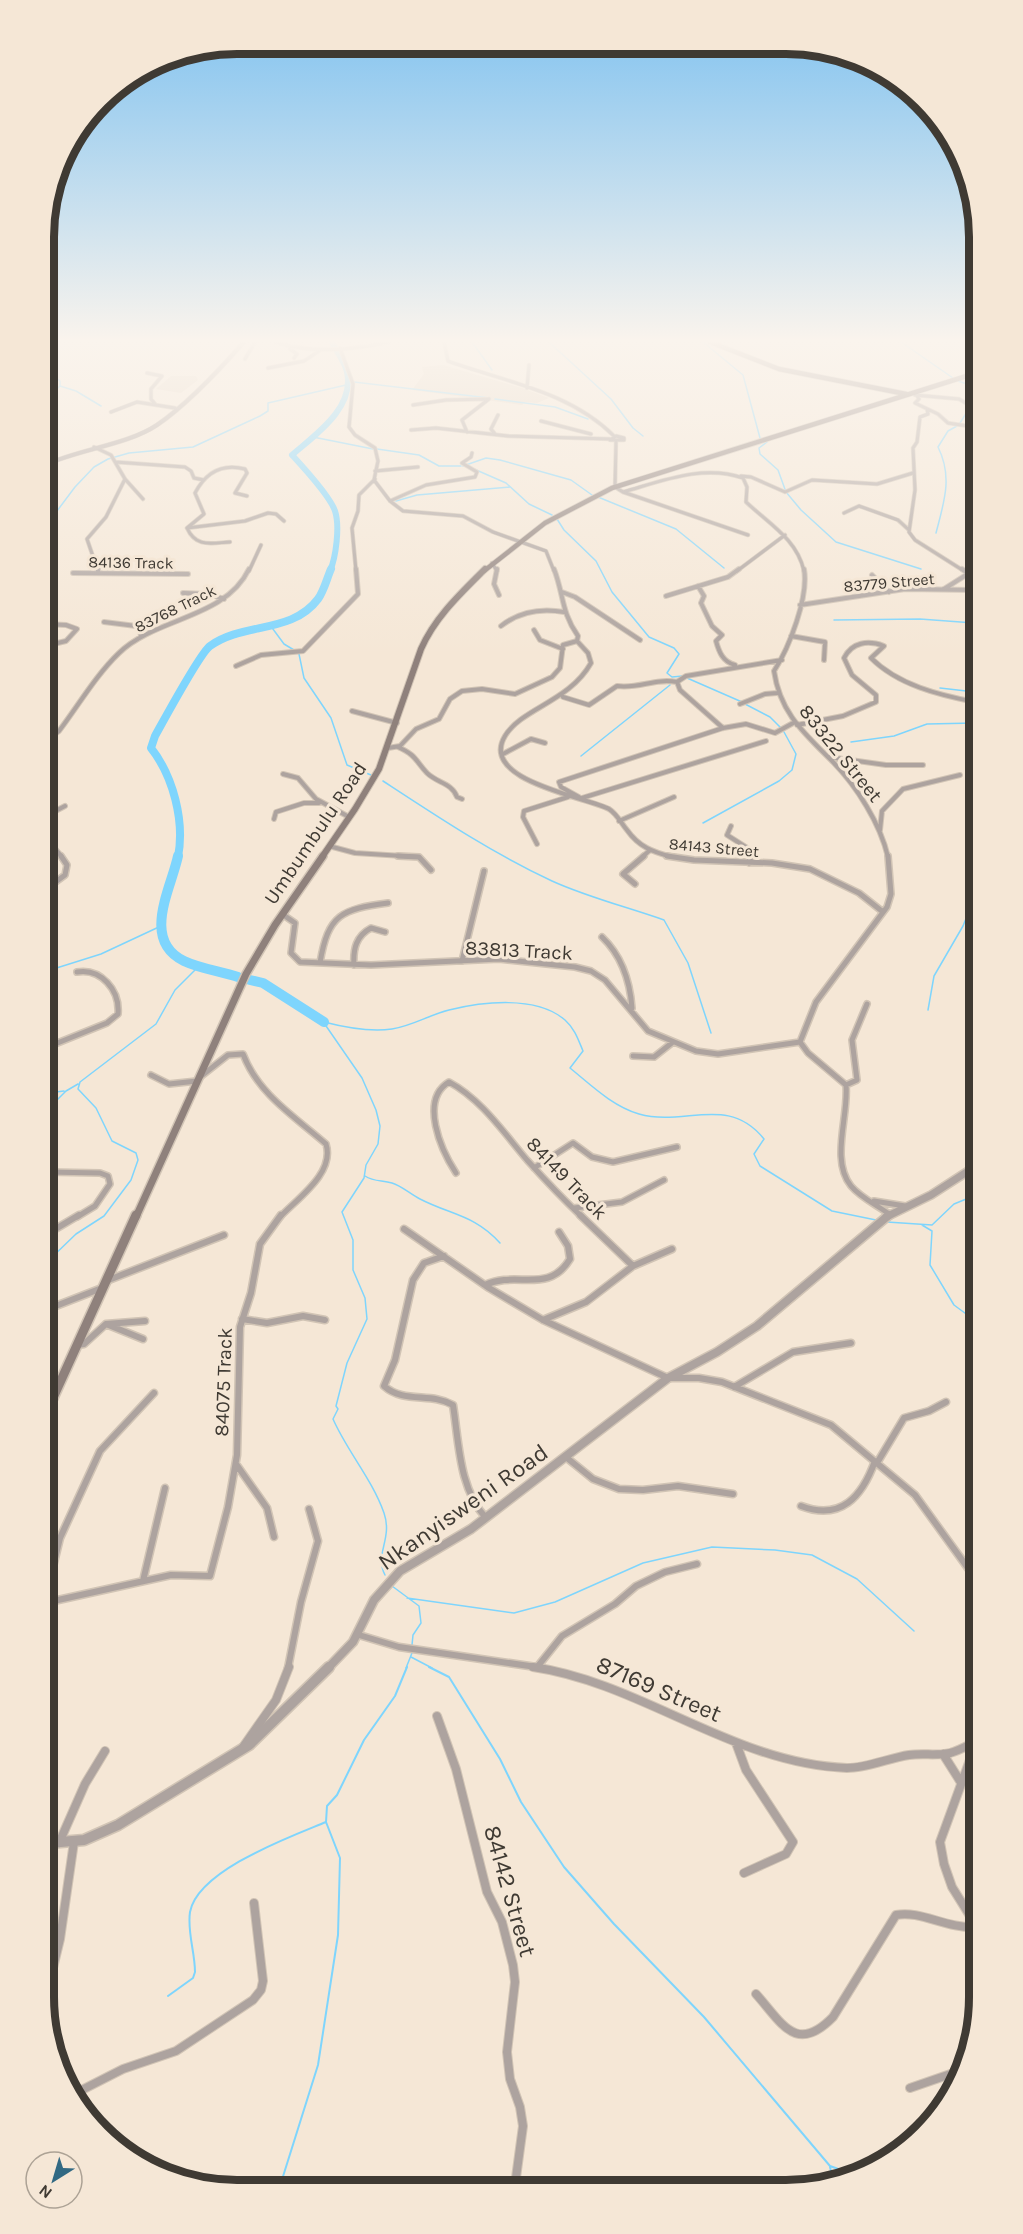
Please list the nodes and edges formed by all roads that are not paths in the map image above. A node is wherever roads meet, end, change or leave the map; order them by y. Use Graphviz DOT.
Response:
graph roads {
  1 [pos="372,446"];
  2 [pos="616,446"];
  3 [pos="743,446"];
  4 [pos="914,446"];
  5 [pos="94,447"];
  6 [pos="471,453"];
  7 [pos="54,461"];
  8 [pos="115,462"];
  9 [pos="418,467"];
  10 [pos="375,471"];
  11 [pos="913,473"];
  12 [pos="739,476"];
  13 [pos="125,479"];
  14 [pos="204,480"];
  15 [pos="375,480"];
  16 [pos="615,487"];
  17 [pos="623,492"];
  18 [pos="247,496"];
  19 [pos="143,499"];
  20 [pos="390,501"];
  21 [pos="844,513"];
  22 [pos="284,521"];
  23 [pos="187,528"];
  24 [pos="909,530"];
  25 [pos="748,535"];
  26 [pos="785,535"];
  27 [pos="516,541"];
  28 [pos="230,542"];
  29 [pos="261,545"];
  30 [pos="492,563"];
  31 [pos="73,573"];
  32 [pos="98,573"];
  33 [pos="968,573"];
  34 [pos="188,574"];
  35 [pos="872,575"];
  36 [pos="698,586"];
  37 [pos="942,589"];
  38 [pos="969,590"];
  39 [pos="562,592"];
  40 [pos="889,592"];
  41 [pos="183,593"];
  42 [pos="499,595"];
  43 [pos="666,596"];
  44 [pos="224,599"];
  45 [pos="803,604"];
  46 [pos="564,612"];
  47 [pos="104,622"];
  48 [pos="54,624"];
  49 [pos="501,626"];
  50 [pos="534,630"];
  51 [pos="791,636"];
  52 [pos="141,637"];
  53 [pos="640,640"];
  54 [pos="577,641"];
  55 [pos="54,644"];
  56 [pos="563,649"];
  57 [pos="783,658"];
  58 [pos="824,660"];
  59 [pos="236,666"];
  60 [pos="677,682"];
  61 [pos="777,693"];
  62 [pos="562,697"];
  63 [pos="969,701"];
  64 [pos="740,704"];
  65 [pos="352,711"];
  66 [pos="397,723"];
  67 [pos="796,723"];
  68 [pos="723,728"];
  69 [pos="54,734"];
  70 [pos="766,741"];
  71 [pos="546,743"];
  72 [pos="398,747"];
  73 [pos="388,748"];
  74 [pos="503,754"];
  75 [pos="828,757"];
  76 [pos="922,765"];
  77 [pos="283,774"];
  78 [pos="960,775"];
  79 [pos="569,797"];
  80 [pos="674,797"];
  81 [pos="462,799"];
  82 [pos="581,799"];
  83 [pos="323,804"];
  84 [pos="65,806"];
  85 [pos="54,813"];
  86 [pos="349,817"];
  87 [pos="274,819"];
  88 [pos="619,821"];
  89 [pos="731,826"];
  90 [pos="880,831"];
  91 [pos="537,844"];
  92 [pos="54,845"];
  93 [pos="329,846"];
  94 [pos="649,851"];
  95 [pos="749,863"];
  96 [pos="431,870"];
  97 [pos="484,871"];
  98 [pos="54,882"];
  99 [pos="635,884"];
  100 [pos="388,903"];
  101 [pos="883,912"];
  102 [pos="282,914"];
  103 [pos="385,932"];
  104 [pos="602,937"];
  105 [pos="462,961"];
  106 [pos="321,963"];
  107 [pos="354,965"];
  108 [pos="77,972"];
  109 [pos="867,1004"];
  110 [pos="632,1010"];
  111 [pos="673,1042"];
  112 [pos="801,1042"];
  113 [pos="54,1044"];
  114 [pos="633,1056"];
  115 [pos="151,1075"];
  116 [pos="198,1080"];
  117 [pos="846,1085"];
  118 [pos="676,1147"];
  119 [pos="534,1168"];
  120 [pos="969,1171"];
  121 [pos="54,1172"];
  122 [pos="456,1173"];
  123 [pos="664,1180"];
  124 [pos="870,1200"];
  125 [pos="905,1206"];
  126 [pos="574,1208"];
  127 [pos="889,1214"];
  128 [pos="404,1229"];
  129 [pos="54,1230"];
  130 [pos="559,1232"];
  131 [pos="224,1236"];
  132 [pos="672,1249"];
  133 [pos="444,1256"];
  134 [pos="633,1266"];
  135 [pos="105,1284"];
  136 [pos="485,1285"];
  137 [pos="54,1307"];
  138 [pos="242,1319"];
  139 [pos="325,1320"];
  140 [pos="543,1320"];
  141 [pos="145,1321"];
  142 [pos="106,1324"];
  143 [pos="143,1339"];
  144 [pos="851,1343"];
  145 [pos="77,1345"];
  146 [pos="668,1378"];
  147 [pos="734,1387"];
  148 [pos="154,1393"];
  149 [pos="54,1396"];
  150 [pos="946,1402"];
  151 [pos="567,1458"];
  152 [pos="876,1462"];
  153 [pos="236,1464"];
  154 [pos="165,1488"];
  155 [pos="733,1494"];
  156 [pos="801,1506"];
  157 [pos="309,1509"];
  158 [pos="486,1518"];
  159 [pos="274,1537"];
  160 [pos="54,1563"];
  161 [pos="697,1564"];
  162 [pos="969,1569"];
  163 [pos="143,1581"];
  164 [pos="54,1601"];
  165 [pos="359,1635"];
  166 [pos="538,1666"];
  167 [pos="437,1716"];
  168 [pos="736,1743"];
  169 [pos="969,1746"];
  170 [pos="243,1749"];
  171 [pos="105,1751"];
  172 [pos="943,1754"];
  173 [pos="969,1758"];
  174 [pos="960,1781"];
  175 [pos="74,1842"];
  176 [pos="54,1843"];
  177 [pos="744,1874"];
  178 [pos="254,1903"];
  179 [pos="969,1913"];
  180 [pos="969,1925"];
  181 [pos="54,1964"];
  182 [pos="756,1994"];
  183 [pos="952,2074"];
  184 [pos="910,2088"];
  185 [pos="81,2091"];
  186 [pos="516,2180"];
  1 -- 10 [label="street"];
  2 -- 16 [label="street"];
  3 -- 16 [label="main road, Umbumbulu Road"];
  4 -- 11 [label="street"];
  5 -- 7 [label="street"];
  5 -- 8 [label="street"];
  6 -- 20 [label="street"];
  8 -- 13 [label="street"];
  8 -- 14 [label="street"];
  9 -- 10 [label="street"];
  10 -- 15 [label="street"];
  11 -- 12 [label="street"];
  11 -- 24 [label="street"];
  12 -- 17 [label="street"];
  12 -- 26 [label="street, 83322 Street"];
  13 -- 19 [label="street"];
  13 -- 32 [label="street"];
  14 -- 18 [label="street"];
  14 -- 23 [label="street"];
  15 -- 20 [label="street"];
  15 -- 59 [label="street"];
  16 -- 17 [label="street"];
  16 -- 27 [label="main road, Umbumbulu Road"];
  17 -- 25 [label="street"];
  20 -- 27 [label="street"];
  21 -- 24 [label="street"];
  22 -- 23 [label="street"];
  23 -- 28 [label="street"];
  24 -- 33 [label="street"];
  26 -- 36 [label="street"];
  26 -- 45 [label="street, 83322 Street"];
  27 -- 30 [label="main road, Umbumbulu Road"];
  27 -- 39 [label="street"];
  29 -- 44 [label="street, 83768 Track"];
  30 -- 42 [label="street"];
  30 -- 66 [label="main road, Umbumbulu Road"];
  31 -- 32 [label="street, 84136 Track"];
  32 -- 34 [label="street, 84136 Track"];
  33 -- 37 [label="street"];
  35 -- 40 [label="street"];
  36 -- 43 [label="street"];
  36 -- 57 [label="street"];
  37 -- 38 [label="street, 83779 Street"];
  37 -- 40 [label="street, 83779 Street"];
  39 -- 46 [label="street"];
  39 -- 53 [label="street"];
  40 -- 45 [label="street, 83779 Street"];
  41 -- 44 [label="street"];
  44 -- 52 [label="street, 83768 Track"];
  45 -- 51 [label="street, 83322 Street"];
  46 -- 49 [label="street"];
  46 -- 54 [label="street"];
  47 -- 52 [label="street"];
  48 -- 55 [label="street"];
  50 -- 56 [label="street"];
  51 -- 57 [label="street, 83322 Street"];
  51 -- 58 [label="street"];
  52 -- 69 [label="street, 83768 Track"];
  54 -- 56 [label="street"];
  54 -- 62 [label="street"];
  56 -- 72 [label="street"];
  57 -- 60 [label="street"];
  57 -- 61 [label="street, 83322 Street"];
  60 -- 62 [label="street"];
  60 -- 68 [label="street"];
  61 -- 64 [label="street"];
  61 -- 67 [label="street, 83322 Street"];
  62 -- 74 [label="street"];
  63 -- 67 [label="street"];
  65 -- 66 [label="street"];
  66 -- 73 [label="main road, Umbumbulu Road"];
  67 -- 68 [label="street"];
  67 -- 75 [label="street, 83322 Street"];
  68 -- 82 [label="street"];
  70 -- 82 [label="street"];
  71 -- 74 [label="street"];
  72 -- 73 [label="street"];
  72 -- 81 [label="street"];
  73 -- 86 [label="main road, Umbumbulu Road"];
  74 -- 79 [label="street, 84143 Street"];
  75 -- 76 [label="street"];
  75 -- 90 [label="street, 83322 Street"];
  77 -- 83 [label="street"];
  78 -- 90 [label="street"];
  79 -- 82 [label="street, 84143 Street"];
  79 -- 91 [label="street"];
  80 -- 88 [label="street"];
  82 -- 88 [label="street, 84143 Street"];
  83 -- 86 [label="street"];
  83 -- 87 [label="street"];
  84 -- 85 [label="street"];
  86 -- 93 [label="main road, Umbumbulu Road"];
  88 -- 94 [label="street, 84143 Street"];
  89 -- 95 [label="street"];
  90 -- 101 [label="street, 83322 Street"];
  92 -- 98 [label="street"];
  93 -- 96 [label="street"];
  93 -- 102 [label="main road, Umbumbulu Road"];
  94 -- 95 [label="street, 84143 Street"];
  94 -- 99 [label="street"];
  95 -- 101 [label="street, 84143 Street"];
  97 -- 105 [label="street"];
  100 -- 106 [label="street"];
  101 -- 112 [label="street, 83322 Street"];
  102 -- 106 [label="street, 83813 Track"];
  102 -- 116 [label="main road, Umbumbulu Road"];
  103 -- 107 [label="street"];
  104 -- 110 [label="street"];
  105 -- 107 [label="street, 83813 Track"];
  105 -- 110 [label="street, 83813 Track"];
  106 -- 107 [label="street, 83813 Track"];
  108 -- 113 [label="street"];
  109 -- 117 [label="street"];
  110 -- 111 [label="street, 83813 Track"];
  111 -- 112 [label="street, 83813 Track"];
  111 -- 114 [label="street"];
  112 -- 117 [label="street"];
  115 -- 116 [label="street"];
  116 -- 135 [label="main road, Umbumbulu Road"];
  116 -- 138 [label="street, 84075 Track"];
  117 -- 124 [label="street"];
  118 -- 119 [label="street"];
  119 -- 122 [label="street, 84149 Track"];
  119 -- 126 [label="street, 84149 Track"];
  120 -- 125 [label="street, Nkanyisweni Road"];
  121 -- 129 [label="street"];
  123 -- 126 [label="street"];
  124 -- 125 [label="street"];
  124 -- 127 [label="street"];
  125 -- 127 [label="street, Nkanyisweni Road"];
  126 -- 134 [label="street, 84149 Track"];
  127 -- 146 [label="street, Nkanyisweni Road"];
  128 -- 133 [label="street"];
  130 -- 136 [label="street"];
  131 -- 135 [label="street"];
  132 -- 134 [label="street"];
  133 -- 136 [label="street"];
  133 -- 158 [label="street"];
  134 -- 140 [label="street"];
  135 -- 137 [label="street"];
  135 -- 145 [label="main road, Umbumbulu Road"];
  136 -- 140 [label="street"];
  138 -- 139 [label="street"];
  138 -- 153 [label="street, 84075 Track"];
  140 -- 146 [label="street"];
  141 -- 142 [label="street"];
  142 -- 143 [label="street"];
  142 -- 145 [label="street"];
  144 -- 147 [label="street"];
  145 -- 149 [label="main road, Umbumbulu Road"];
  146 -- 147 [label="street"];
  146 -- 151 [label="street, Nkanyisweni Road"];
  147 -- 152 [label="street"];
  148 -- 160 [label="street"];
  150 -- 152 [label="street"];
  151 -- 155 [label="street"];
  151 -- 158 [label="street, Nkanyisweni Road"];
  152 -- 156 [label="street"];
  152 -- 162 [label="street"];
  153 -- 159 [label="street"];
  153 -- 163 [label="street, 84075 Track"];
  154 -- 163 [label="street"];
  157 -- 170 [label="street"];
  158 -- 165 [label="street, Nkanyisweni Road"];
  161 -- 166 [label="street"];
  163 -- 164 [label="street"];
  165 -- 166 [label="street, 87169 Street"];
  165 -- 170 [label="street, Nkanyisweni Road"];
  166 -- 168 [label="street, 87169 Street"];
  167 -- 186 [label="street, 84142 Street"];
  168 -- 172 [label="street, 87169 Street"];
  168 -- 177 [label="street"];
  169 -- 172 [label="street, 87169 Street"];
  170 -- 175 [label="street, Nkanyisweni Road"];
  171 -- 176 [label="street"];
  172 -- 174 [label="street"];
  173 -- 174 [label="street"];
  174 -- 179 [label="street"];
  175 -- 176 [label="street, Nkanyisweni Road"];
  175 -- 181 [label="street"];
  178 -- 185 [label="street"];
  180 -- 182 [label="street"];
  183 -- 184 [label="street"];
}
